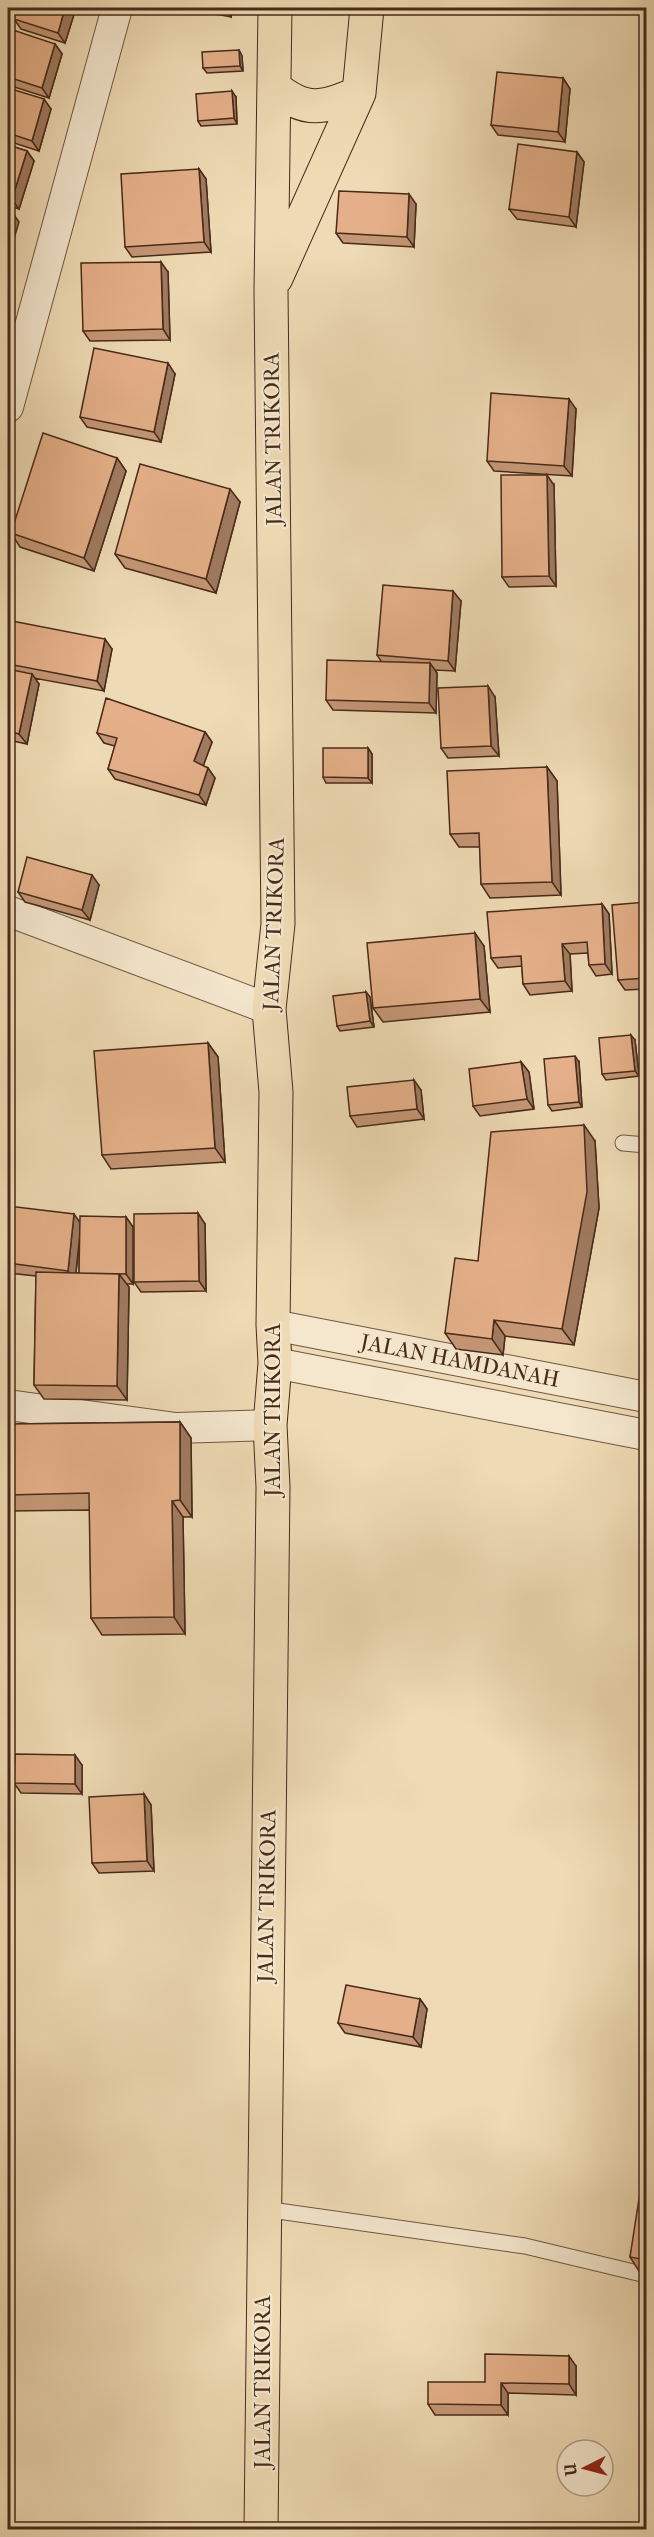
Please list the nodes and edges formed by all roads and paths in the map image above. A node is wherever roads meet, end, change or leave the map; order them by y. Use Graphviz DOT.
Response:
graph roads {
  1 [pos="117,8"];
  2 [pos="274,8"];
  3 [pos="368,8"];
  4 [pos="274,87"];
  5 [pos="359,93"];
  6 [pos="271,291"];
  7 [pos="8,407"];
  8 [pos="8,911"];
  9 [pos="269,1009"];
  10 [pos="623,1143"];
  11 [pos="646,1145"];
  12 [pos="273,1324"];
  13 [pos="275,1363"];
  14 [pos="646,1397"];
  15 [pos="8,1405"];
  16 [pos="270,1425"];
  17 [pos="646,1435"];
  18 [pos="264,2209"];
  19 [pos="646,2275"];
  20 [pos="261,2529"];
  1 -- 7 [label="street"];
  2 -- 4 [label="main road, JALAN TRIKORA"];
  3 -- 5 [label="main road, JALAN TRIKORA"];
  4 -- 5 [label="main road"];
  4 -- 6 [label="main road, JALAN TRIKORA"];
  5 -- 6 [label="main road, JALAN TRIKORA"];
  6 -- 9 [label="main road, JALAN TRIKORA"];
  8 -- 9 [label="street"];
  9 -- 12 [label="main road, JALAN TRIKORA"];
  10 -- 11 [label="lane"];
  12 -- 13 [label="main road, JALAN TRIKORA"];
  12 -- 14 [label="street, JALAN HAMDANAH"];
  13 -- 16 [label="main road, JALAN TRIKORA"];
  13 -- 17 [label="street, JALAN HAMDANAH"];
  15 -- 16 [label="street"];
  16 -- 18 [label="main road, JALAN TRIKORA"];
  18 -- 19 [label="lane"];
  18 -- 20 [label="main road, JALAN TRIKORA"];
}
